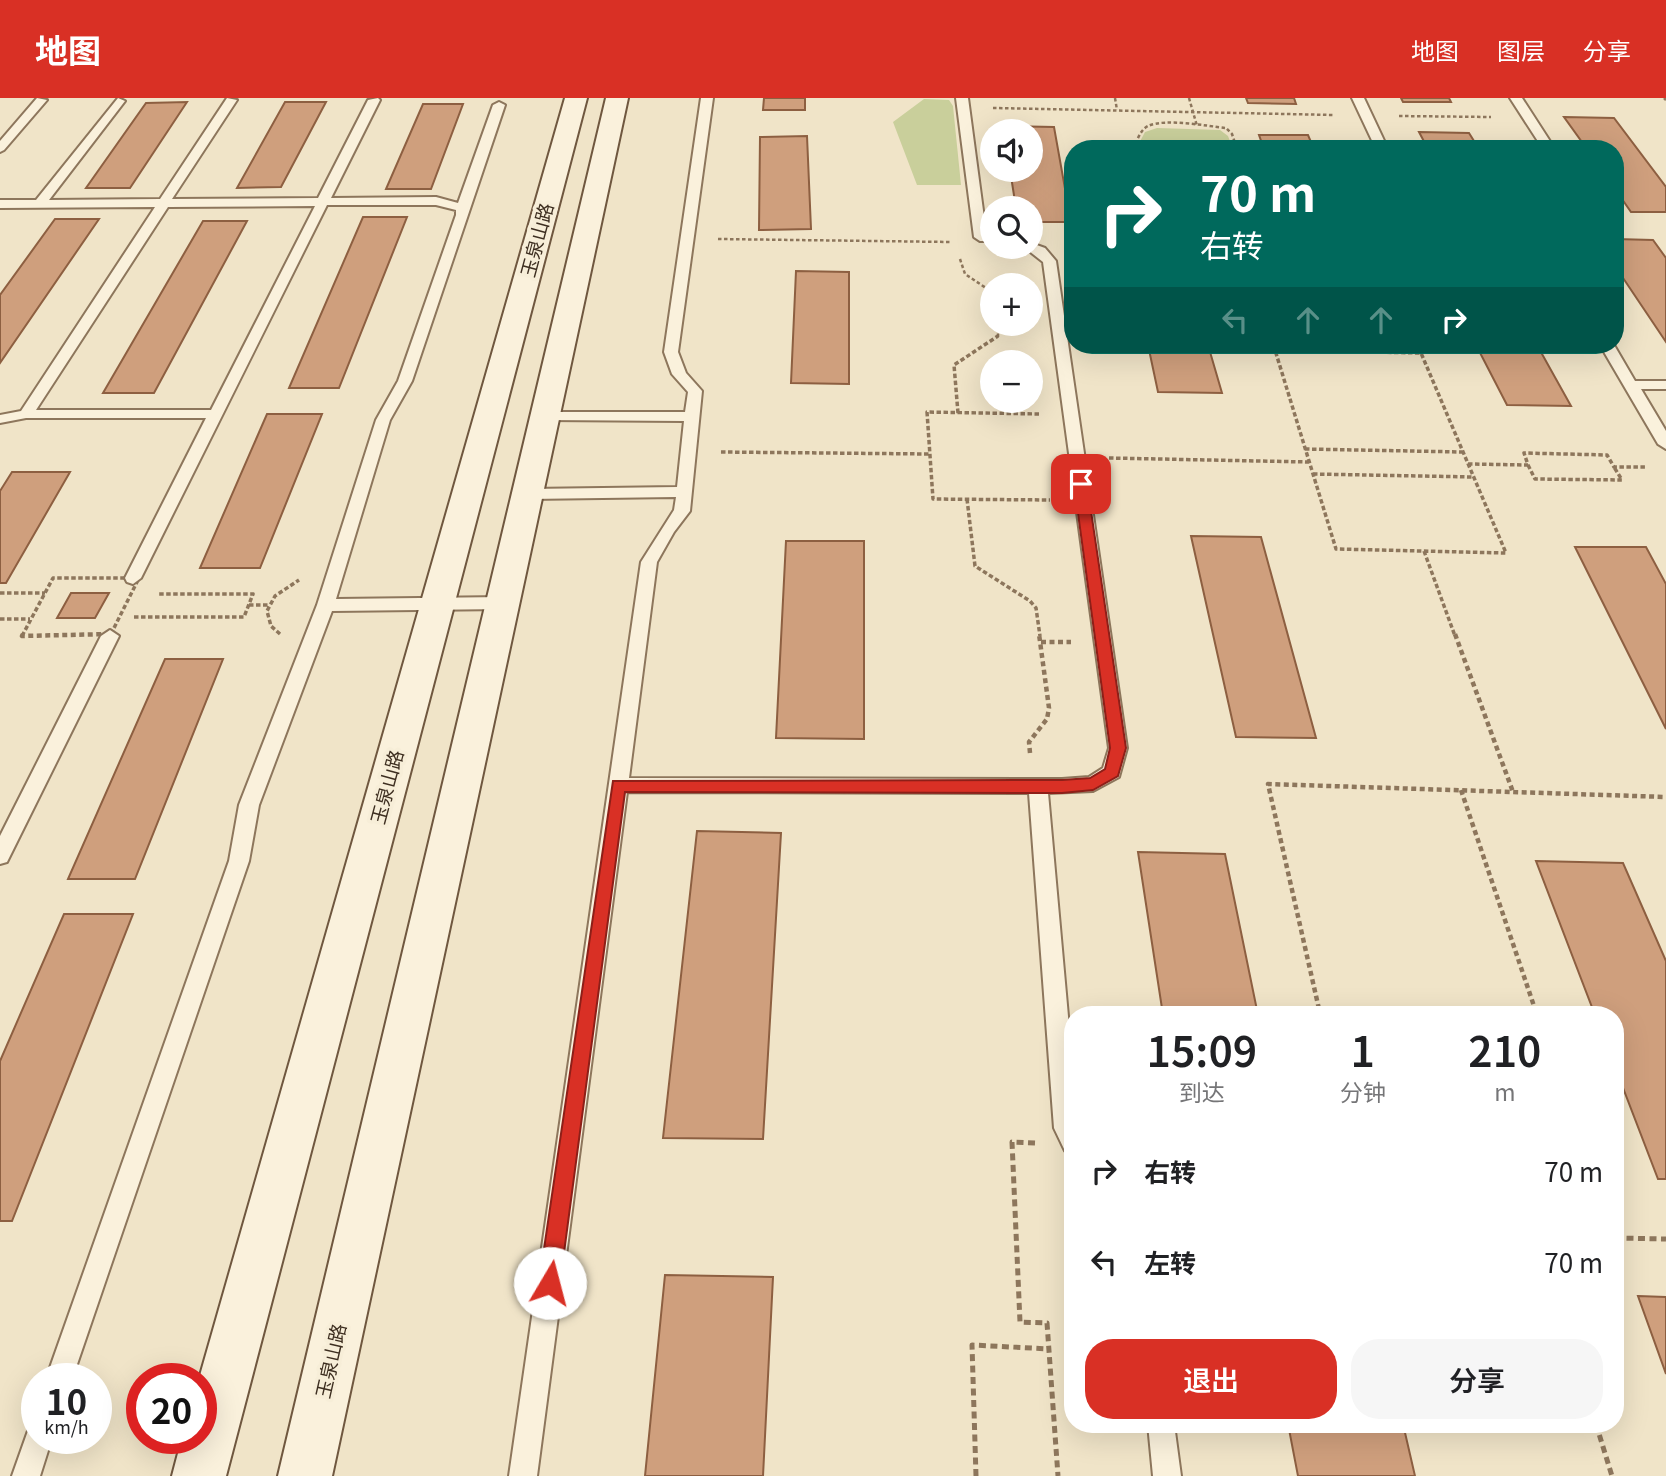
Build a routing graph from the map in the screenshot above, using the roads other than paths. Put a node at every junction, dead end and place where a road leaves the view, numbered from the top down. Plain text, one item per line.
1 (576, 98) edge
2 (617, 98) edge
3 (707, 98) edge
4 (1358, 98) edge
5 (1516, 98) edge
6 (41, 100) dead end
7 (231, 100) dead end
8 (374, 100) dead end
9 (119, 101) dead end
10 (963, 101) edge
11 (499, 105) dead end
12 (1376, 140) edge
13 (1543, 140) edge
14 (0, 148) edge
15 (322, 202) junction
16 (164, 203) junction
17 (0, 204) edge
18 (40, 204) junction
19 (462, 208) junction
20 (980, 237) edge
21 (1043, 254) edge
22 (1612, 354) edge
23 (1631, 385) junction
24 (1666, 385) edge
25 (26, 414) junction
26 (215, 414) junction
27 (546, 416) junction
28 (692, 417) junction
29 (0, 419) edge
30 (1666, 444) edge
31 (684, 492) junction
32 (529, 494) junction
33 (132, 578) road end
34 (438, 603) junction
35 (504, 603) junction
36 (326, 605) junction
37 (110, 636) road end
38 (618, 785) junction
39 (1038, 786) junction
40 (0, 856) edge
41 (1064, 1104) edge
42 (65, 1363) edge
43 (1162, 1433) edge
44 (33, 1454) edge
45 (26, 1476) edge
46 (199, 1476) edge
47 (305, 1476) edge
48 (523, 1476) edge
49 (1167, 1476) edge

1 - 34 street, 玉泉山路
2 - 27 street, 玉泉山路
3 - 28 lane
4 - 12 lane
5 - 13 lane
6 - 14 lane
7 - 16 lane
8 - 15 lane
9 - 18 lane
10 - 20 lane
11 - 19 lane
15 - 16 lane
15 - 19 lane
15 - 26 lane
16 - 18 lane
16 - 25 lane
17 - 18 lane
19 - 36 lane
21 - 39 lane
22 - 23 lane
23 - 24 lane
23 - 30 lane
25 - 26 lane
25 - 29 lane
26 - 33 lane
27 - 28 lane
27 - 32 street, 玉泉山路
28 - 31 lane
31 - 32 lane
31 - 38 lane
32 - 35 street, 玉泉山路
34 - 35 lane
34 - 36 lane
34 - 46 street, 玉泉山路
35 - 47 street, 玉泉山路
36 - 42 lane
37 - 40 lane
38 - 39 lane
38 - 48 lane
39 - 41 lane
43 - 49 lane
44 - 45 lane

